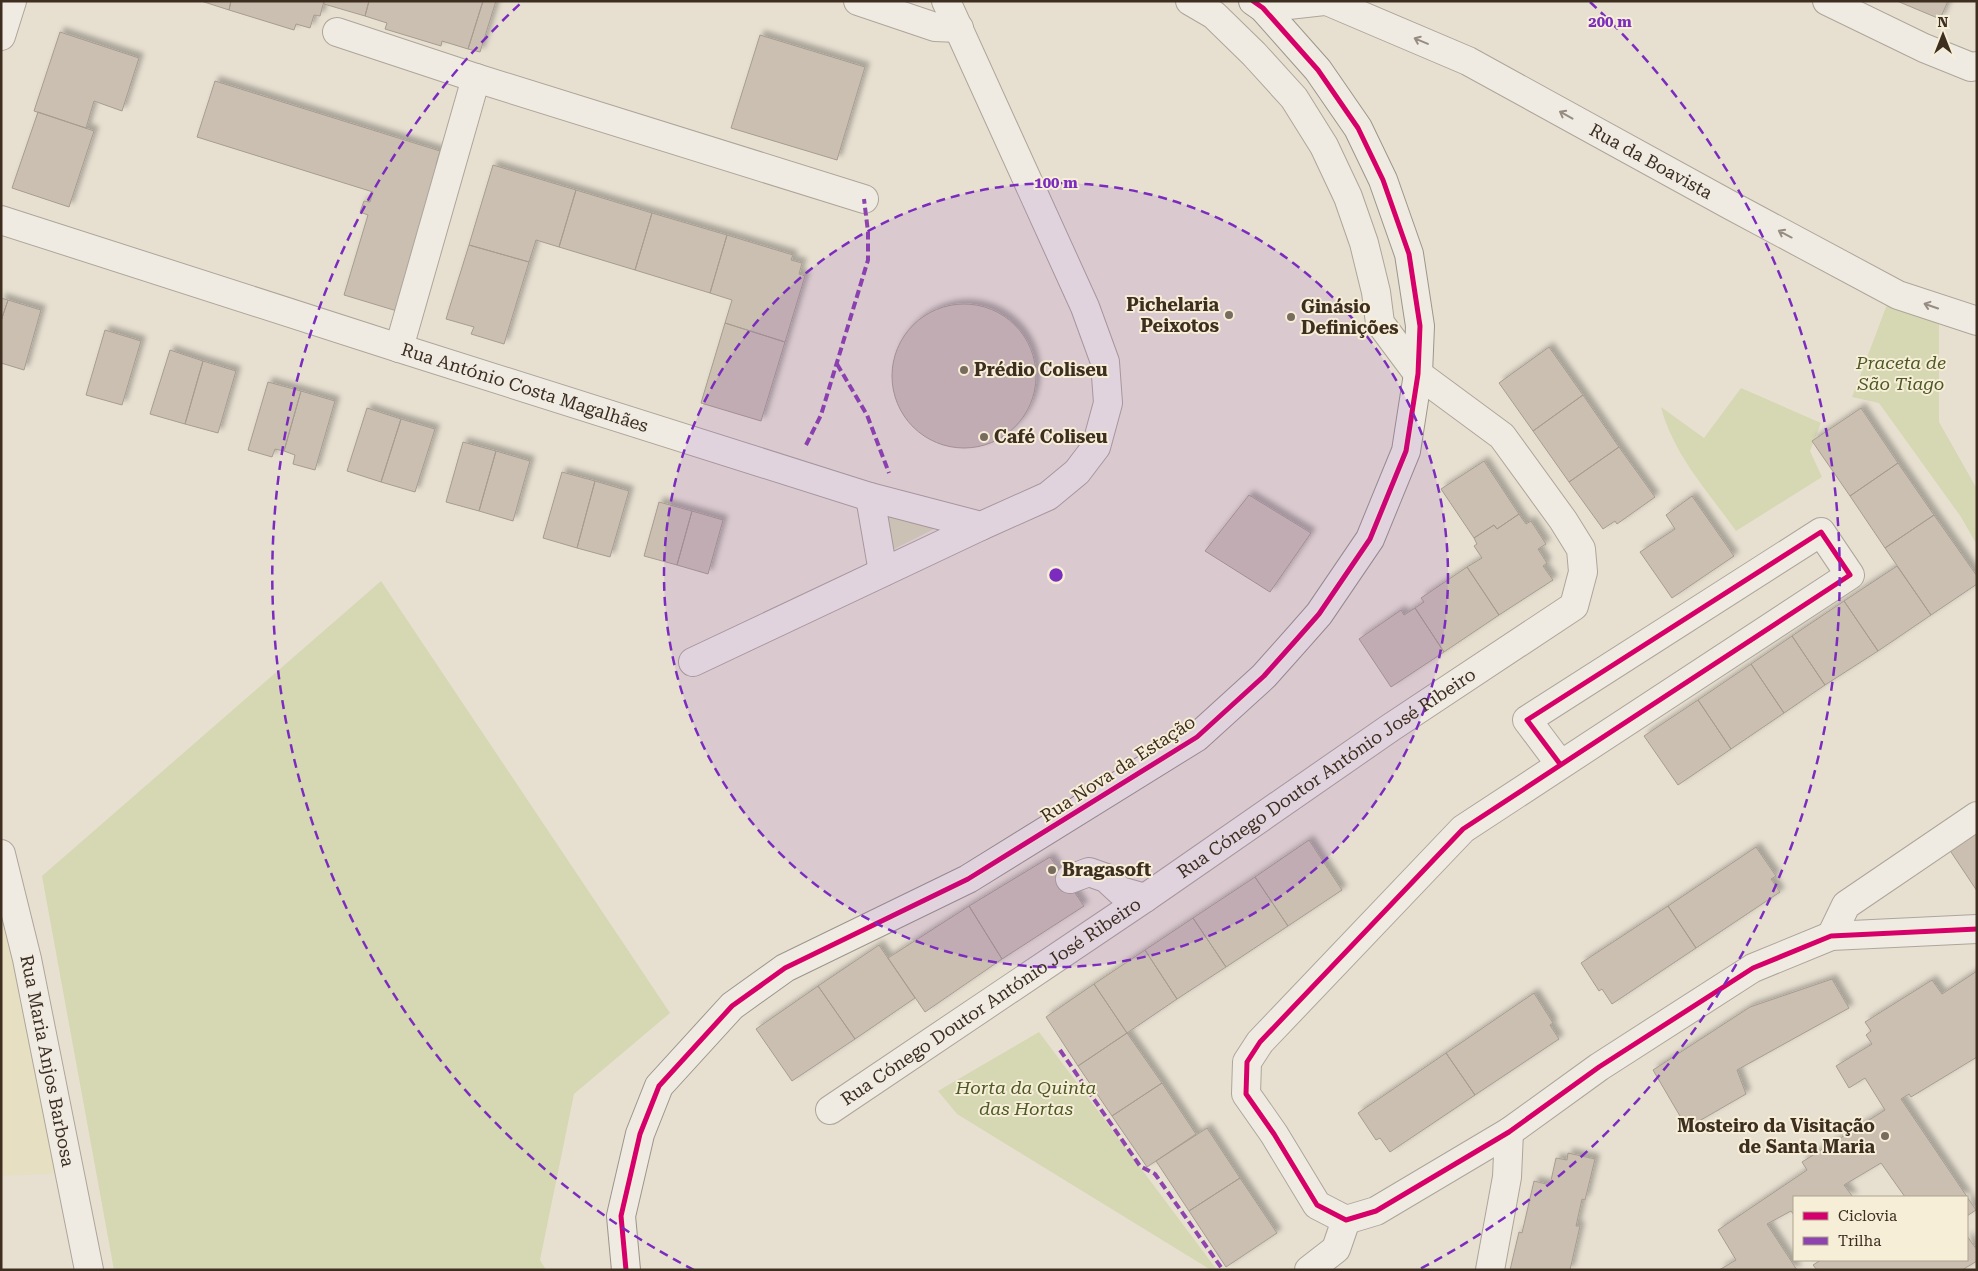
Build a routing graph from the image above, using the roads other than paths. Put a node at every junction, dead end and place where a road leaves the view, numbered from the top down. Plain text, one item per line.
1 (12, 1) edge
2 (858, 1) edge
3 (1190, 1) edge
4 (1326, 1) edge
5 (1827, 1) edge
6 (1258, 4) edge
7 (952, 10) edge
8 (337, 32) dead end
9 (1, 36) edge
10 (1977, 66) edge
11 (476, 78) junction
12 (864, 199) dead end
13 (1, 220) edge
14 (1977, 322) edge
15 (398, 348) junction
16 (1418, 374) junction
17 (870, 497) junction
18 (981, 526) junction
19 (883, 572) junction
20 (694, 662) dead end
21 (1560, 764) junction
22 (1977, 816) edge
23 (1, 854) edge
24 (1070, 879) dead end
25 (1145, 898) junction
26 (1975, 930) edge
27 (1831, 936) junction
28 (830, 1110) dead end
29 (1509, 1132) junction
30 (1346, 1220) junction
31 (89, 1270) edge
32 (626, 1270) edge
33 (1309, 1270) edge
34 (1490, 1270) edge

1 - 9 street
2 - 7 street
3 - 16 street, Rua Cónego Doutor António José Ribeiro
4 - 6 street, Rua da Boavista
14 -> 4 street, Rua da Boavista
5 - 10 street
6 - 16 street, Rua Nova da Estação
7 - 18 street
8 - 11 street
11 - 12 street
11 - 15 street
13 - 15 street, Rua António Costa Magalhães
15 - 17 street, Rua António Costa Magalhães
16 - 25 street, Rua Cónego Doutor António José Ribeiro
16 - 32 street, Rua Nova da Estação
17 - 18 street, Rua António Costa Magalhães
17 - 19 street
18 - 19 street
19 - 20 street
21 - 21 street
21 - 30 street
22 - 27 street
23 - 31 street, Rua Maria Anjos Barbosa
24 - 25 street
25 - 28 street, Rua Cónego Doutor António José Ribeiro
26 - 27 street
27 - 29 street
29 - 30 street
29 - 34 street
30 - 33 street

